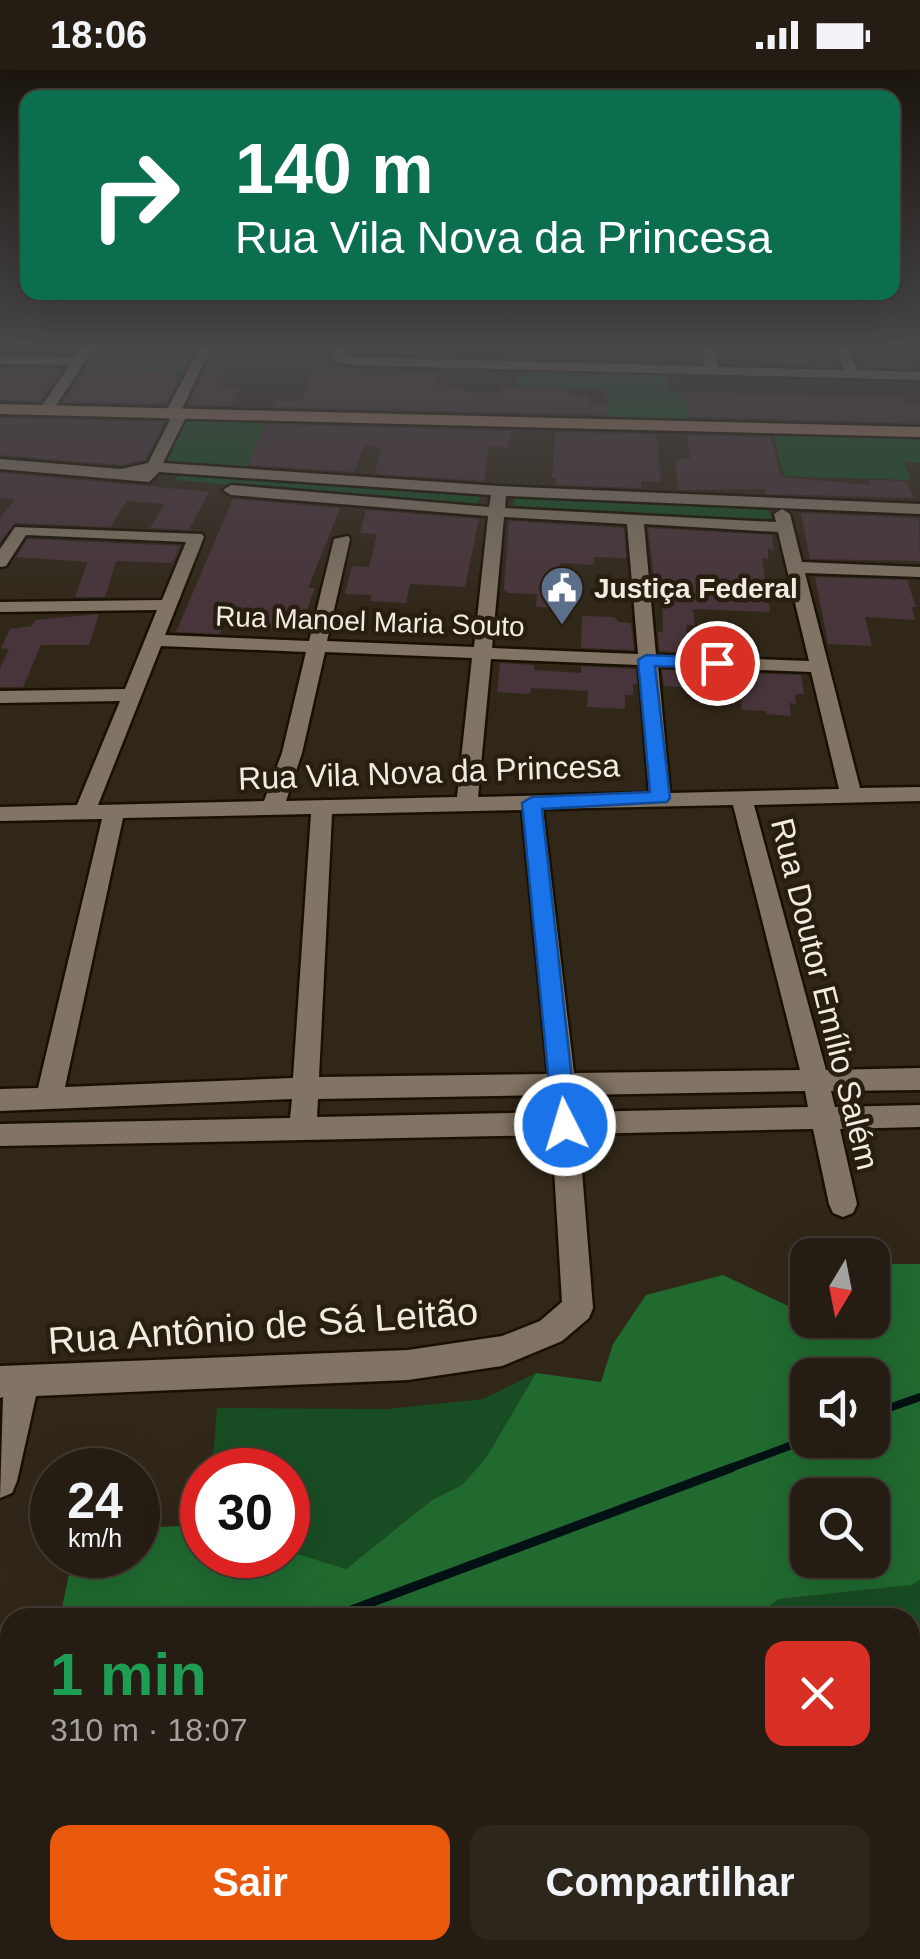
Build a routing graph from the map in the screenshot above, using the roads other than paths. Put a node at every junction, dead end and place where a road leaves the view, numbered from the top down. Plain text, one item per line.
1 (170, 434) edge
2 (0, 464) edge
3 (151, 472) junction
4 (499, 491) junction
5 (779, 505) junction
6 (920, 509) edge
7 (496, 512) junction
8 (635, 519) junction
9 (784, 527) junction
10 (342, 539) dead end
11 (0, 562) edge
12 (793, 567) junction
13 (920, 572) edge
14 (170, 605) junction
15 (0, 606) edge
16 (156, 640) junction
17 (317, 647) junction
18 (481, 653) junction
19 (646, 660) junction
20 (822, 667) junction
21 (134, 694) junction
22 (0, 697) edge
23 (920, 794) edge
24 (851, 796) junction
25 (660, 798) junction
26 (742, 799) junction
27 (532, 803) junction
28 (467, 804) junction
29 (322, 808) junction
30 (272, 809) junction
31 (84, 813) junction
32 (114, 813) junction
33 (0, 814) edge
34 (920, 1078) edge
35 (816, 1081) junction
36 (562, 1083) junction
37 (306, 1088) junction
38 (49, 1098) junction
39 (0, 1100) edge
40 (920, 1116) edge
41 (824, 1118) junction
42 (565, 1125) junction
43 (303, 1130) junction
44 (0, 1135) edge
45 (844, 1204) dead end
46 (12, 1382) edge
47 (0, 1481) edge

1 - 3 street
2 - 3 street
3 - 4 street
3 - 7 street
4 - 5 street
4 - 7 street
5 - 6 street
5 - 9 street
7 - 8 street
7 - 18 street
8 - 9 street
8 - 19 street
9 - 12 street
10 - 17 street
11 - 14 street
12 - 13 street
12 - 20 street
14 - 15 street
14 - 16 street
16 - 17 street, Rua Manoel Maria Souto
16 - 21 street
17 - 18 street, Rua Manoel Maria Souto
17 - 30 street
18 - 19 street, Rua Manoel Maria Souto
18 - 28 street
19 - 20 street, Rua Manoel Maria Souto
19 - 25 street
20 - 24 street
21 - 22 street
21 - 31 street
23 - 24 street, Rua Vila Nova da Princesa
24 - 26 street, Rua Vila Nova da Princesa
25 - 26 street, Rua Vila Nova da Princesa
25 - 27 street, Rua Vila Nova da Princesa
26 - 35 street, Rua Doutor Emílio Salém
27 - 28 street, Rua Vila Nova da Princesa
27 - 36 street
28 - 29 street, Rua Vila Nova da Princesa
29 - 30 street, Rua Vila Nova da Princesa
29 - 37 street
30 - 32 street, Rua Vila Nova da Princesa
31 - 32 street, Rua Vila Nova da Princesa
31 - 33 street, Rua Vila Nova da Princesa
32 - 38 street
34 - 35 street
35 - 36 street
35 - 41 street, Rua Doutor Emílio Salém
36 - 37 street
36 - 42 street
37 - 38 street
37 - 43 street
38 - 39 street
40 - 41 street
41 - 42 street
41 - 45 street, Rua Doutor Emílio Salém
42 - 43 street
42 - 46 street, Rua Antônio de Sá Leitão
43 - 44 street
46 - 47 street

